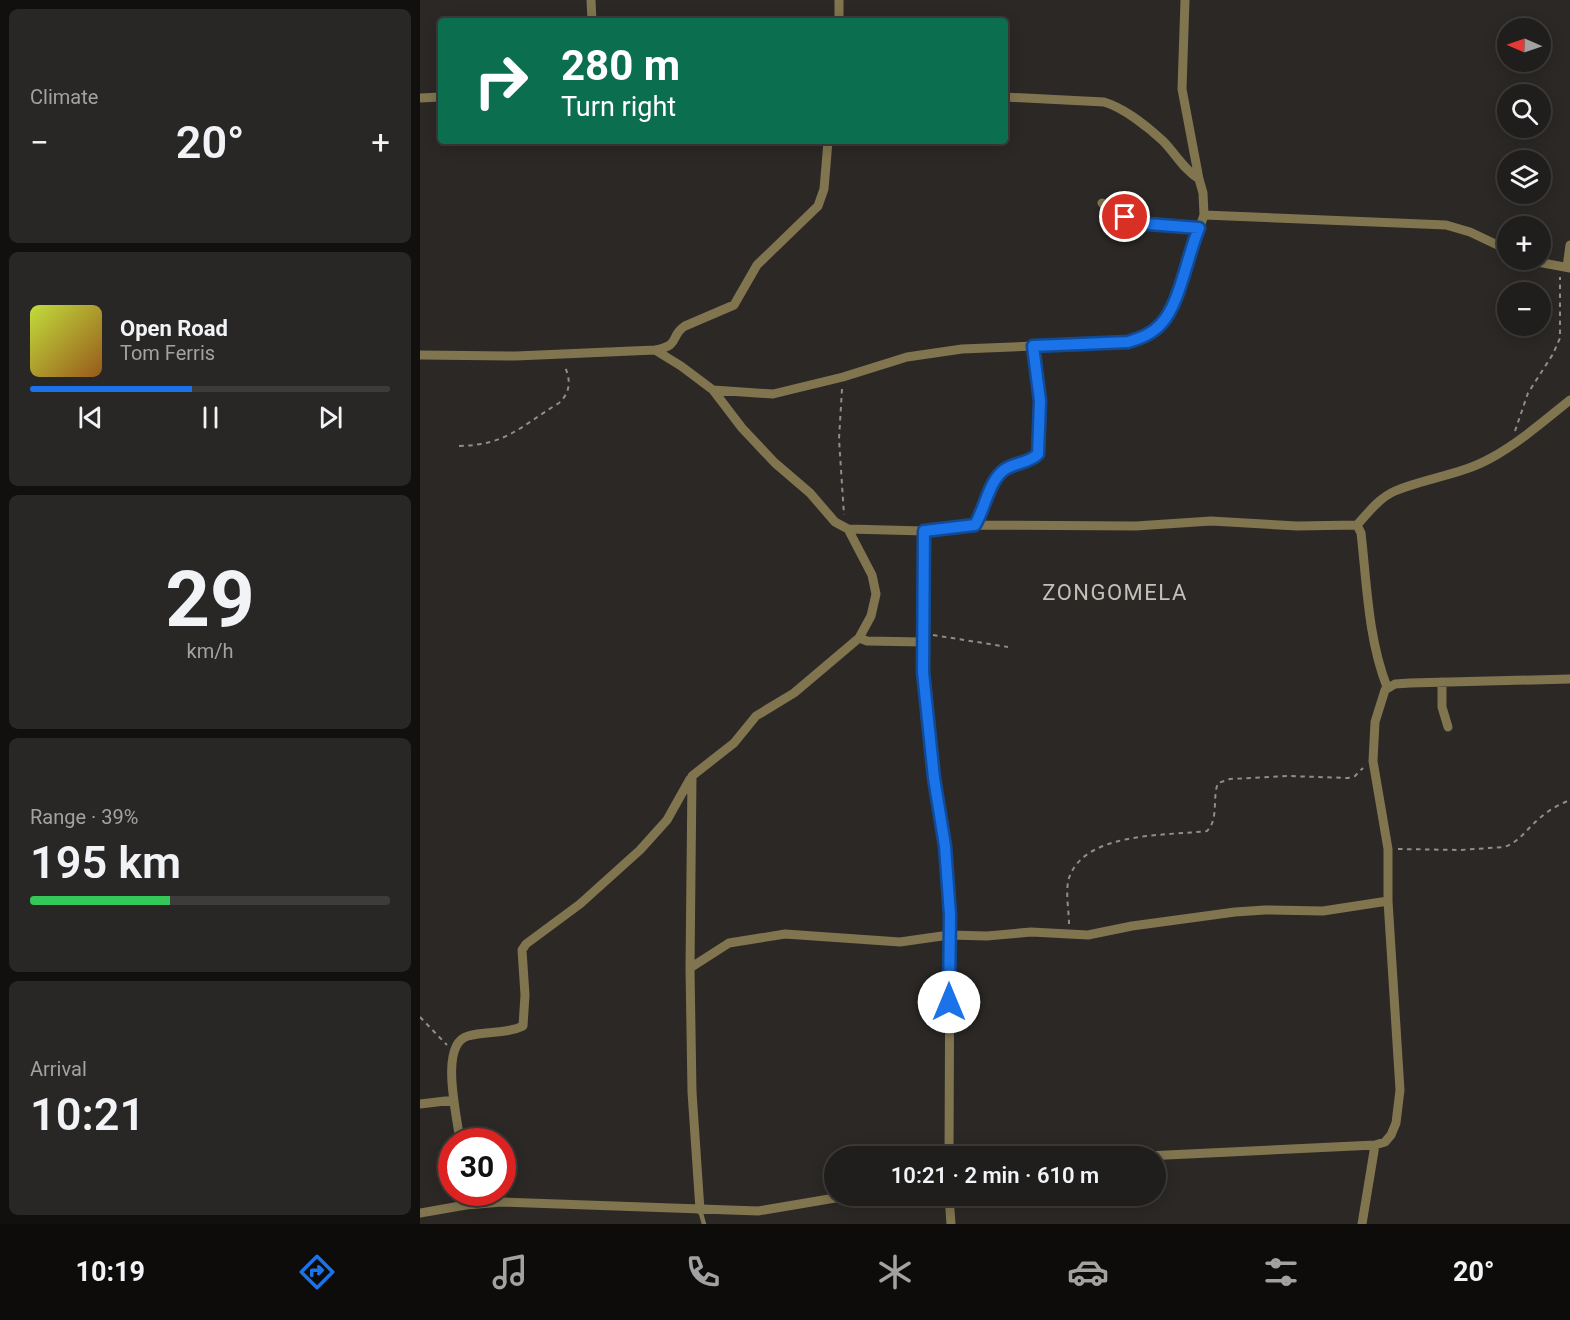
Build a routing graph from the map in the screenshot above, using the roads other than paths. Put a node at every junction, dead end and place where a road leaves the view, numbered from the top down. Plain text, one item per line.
1 (591, 0) edge
2 (839, 0) edge
3 (1185, 0) edge
4 (592, 18) edge
5 (838, 18) edge
6 (438, 97) edge
7 (1008, 97) edge
8 (420, 98) edge
9 (828, 144) edge
10 (1199, 179) junction
11 (1102, 203) dead end
12 (1203, 215) junction
13 (1199, 228) junction
14 (1497, 245) edge
15 (1570, 245) edge
16 (1551, 264) edge
17 (1566, 267) edge
18 (1033, 346) junction
19 (655, 350) junction
20 (420, 355) edge
21 (713, 390) junction
22 (1570, 400) edge
23 (975, 525) junction
24 (1357, 525) junction
25 (846, 528) junction
26 (924, 531) junction
27 (859, 638) junction
28 (923, 638) junction
29 (1570, 679) edge
30 (1442, 682) junction
31 (1387, 687) junction
32 (1448, 728) dead end
33 (692, 776) junction
34 (1388, 901) junction
35 (949, 935) junction
36 (690, 968) junction
37 (454, 1100) junction
38 (420, 1104) edge
39 (458, 1128) edge
40 (1375, 1145) junction
41 (949, 1146) edge
42 (1166, 1155) edge
43 (824, 1200) edge
44 (516, 1203) edge
45 (461, 1206) edge
46 (950, 1206) edge
47 (700, 1210) junction
48 (420, 1214) edge
49 (704, 1224) edge
50 (951, 1224) edge
51 (1362, 1224) edge

1 - 4 street
2 - 5 street
3 - 10 street
6 - 8 street
7 - 10 street
9 - 19 street
10 - 12 street
11 - 13 street
12 - 13 street
12 - 14 street
13 - 18 street
15 - 17 street
16 - 17 street
18 - 21 street
18 - 23 street
19 - 20 street
19 - 21 street
21 - 25 street
22 - 24 street
23 - 24 street
23 - 26 street
24 - 31 street
25 - 26 street
25 - 27 street
26 - 28 street
27 - 28 street
27 - 33 street
28 - 35 street
29 - 30 street
30 - 31 street
30 - 32 street
31 - 34 street
33 - 36 street
33 - 37 street
34 - 35 street
34 - 40 street
35 - 36 street
35 - 41 street
36 - 47 street
37 - 38 street
37 - 39 street
40 - 42 street
40 - 51 street
43 - 47 street
44 - 47 street
45 - 48 street
46 - 50 street
47 - 49 lane

